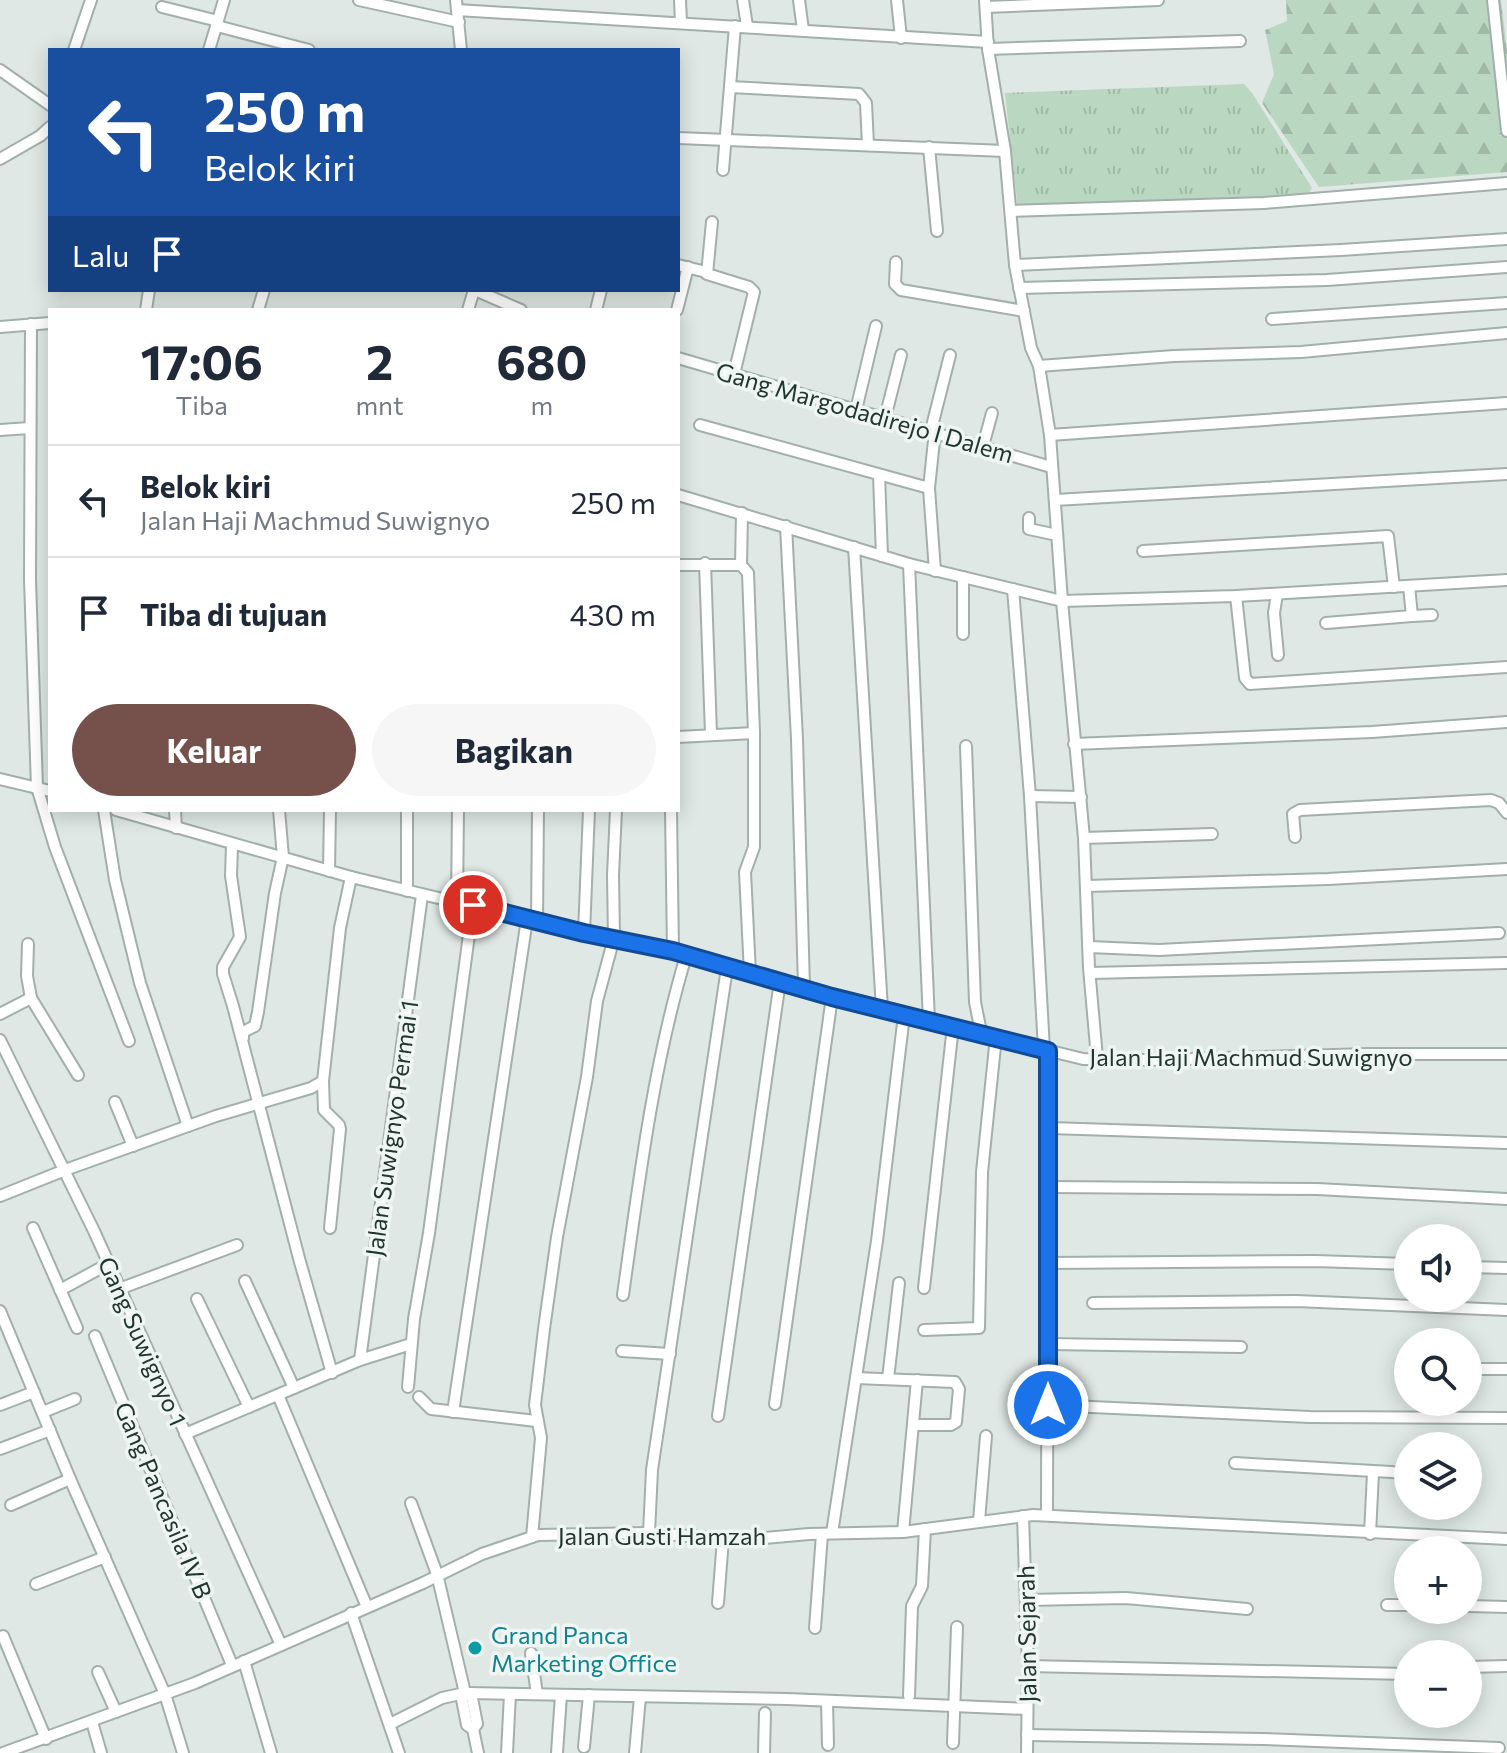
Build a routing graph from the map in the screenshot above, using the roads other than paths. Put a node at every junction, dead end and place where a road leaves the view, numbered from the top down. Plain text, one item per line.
1 (91, 0) edge
2 (224, 0) edge
3 (359, 0) edge
4 (680, 0) edge
5 (743, 0) edge
6 (799, 0) edge
7 (897, 0) edge
8 (1158, 0) edge
9 (1493, 0) edge
10 (985, 4) edge
11 (456, 5) edge
12 (162, 7) dead end
13 (459, 22) junction
14 (681, 22) junction
15 (217, 24) junction
16 (741, 26) junction
17 (803, 30) junction
18 (901, 38) junction
19 (1240, 41) dead end
20 (988, 46) junction
21 (75, 48) edge
22 (210, 48) edge
23 (302, 48) edge
24 (461, 48) edge
25 (0, 70) edge
26 (730, 87) junction
27 (48, 104) edge
28 (48, 129) edge
29 (1507, 131) edge
30 (680, 138) edge
31 (726, 139) junction
32 (868, 145) junction
33 (929, 147) junction
34 (1005, 151) junction
35 (0, 159) edge
36 (723, 170) dead end
37 (1507, 183) edge
38 (1011, 211) junction
39 (712, 222) dead end
40 (937, 231) dead end
41 (1507, 239) edge
42 (896, 262) dead end
43 (1015, 265) junction
44 (683, 266) edge
45 (1507, 267) edge
46 (706, 272) junction
47 (680, 288) edge
48 (1019, 288) junction
49 (479, 292) edge
50 (1507, 303) edge
51 (516, 308) edge
52 (1024, 311) junction
53 (1272, 319) dead end
54 (48, 323) edge
55 (31, 324) junction
56 (876, 326) dead end
57 (0, 327) edge
58 (1507, 333) edge
59 (901, 355) dead end
60 (950, 355) dead end
61 (680, 359) edge
62 (1039, 366) junction
63 (734, 374) junction
64 (1507, 403) edge
65 (856, 410) junction
66 (992, 413) dead end
67 (885, 418) junction
68 (700, 425) dead end
69 (30, 428) junction
70 (0, 430) edge
71 (933, 431) junction
72 (1050, 435) junction
73 (983, 446) junction
74 (1051, 467) junction
75 (1507, 474) edge
76 (879, 475) junction
77 (929, 488) junction
78 (680, 496) edge
79 (1055, 500) junction
80 (742, 513) junction
81 (1029, 518) dead end
82 (786, 526) junction
83 (1057, 535) junction
84 (854, 547) junction
85 (1143, 551) dead end
86 (882, 556) junction
87 (705, 563) junction
88 (909, 564) junction
89 (680, 565) edge
90 (741, 565) junction
91 (935, 571) junction
92 (963, 577) junction
93 (1507, 580) edge
94 (1409, 586) junction
95 (1394, 587) junction
96 (1013, 589) junction
97 (1277, 594) junction
98 (1236, 596) junction
99 (1062, 601) junction
100 (1432, 615) dead end
101 (1412, 616) junction
102 (1326, 623) dead end
103 (963, 634) dead end
104 (1278, 655) dead end
105 (1507, 667) edge
106 (1507, 722) edge
107 (754, 733) junction
108 (711, 734) junction
109 (680, 737) edge
110 (1074, 744) junction
111 (966, 746) dead end
112 (0, 779) edge
113 (37, 787) junction
114 (48, 790) edge
115 (1030, 796) junction
116 (1081, 797) junction
117 (104, 812) edge
118 (123, 812) edge
119 (175, 812) edge
120 (279, 812) edge
121 (330, 812) edge
122 (407, 812) edge
123 (458, 812) edge
124 (538, 812) edge
125 (589, 812) edge
126 (616, 812) edge
127 (671, 812) edge
128 (1507, 813) edge
129 (176, 828) junction
130 (1212, 834) dead end
131 (1295, 837) dead end
132 (1084, 838) junction
133 (232, 845) junction
134 (283, 857) junction
135 (1507, 869) edge
136 (329, 871) junction
137 (351, 877) junction
138 (1087, 886) junction
139 (407, 891) junction
140 (422, 895) junction
141 (457, 902) junction
142 (473, 905) junction
143 (532, 920) junction
144 (584, 933) junction
145 (1499, 933) dead end
146 (614, 938) junction
147 (28, 944) dead end
148 (1089, 947) junction
149 (673, 951) junction
150 (686, 956) junction
151 (1507, 963) edge
152 (727, 968) junction
153 (750, 973) junction
154 (1090, 973) junction
155 (780, 981) junction
156 (804, 987) junction
157 (832, 997) junction
158 (31, 998) junction
159 (882, 1009) junction
160 (0, 1014) edge
161 (904, 1015) junction
162 (929, 1021) junction
163 (953, 1026) junction
164 (981, 1032) junction
165 (996, 1037) junction
166 (0, 1040) edge
167 (242, 1040) junction
168 (129, 1041) dead end
169 (1046, 1051) junction
170 (1507, 1054) edge
171 (1097, 1058) junction
172 (5, 1062) edge
173 (78, 1075) dead end
174 (323, 1081) junction
175 (115, 1102) dead end
176 (259, 1103) junction
177 (188, 1126) junction
178 (1050, 1128) junction
179 (1507, 1143) edge
180 (133, 1146) junction
181 (65, 1170) junction
182 (1049, 1187) junction
183 (0, 1196) edge
184 (1507, 1199) edge
185 (33, 1228) dead end
186 (330, 1228) dead end
187 (237, 1245) dead end
188 (1049, 1263) junction
189 (108, 1264) junction
190 (1394, 1264) edge
191 (1482, 1267) edge
192 (1507, 1268) edge
193 (245, 1281) dead end
194 (899, 1283) dead end
195 (924, 1288) dead end
196 (119, 1289) junction
197 (60, 1290) junction
198 (623, 1295) dead end
199 (197, 1299) dead end
200 (1093, 1303) dead end
201 (1507, 1310) edge
202 (0, 1311) edge
203 (77, 1328) dead end
204 (924, 1330) dead end
205 (95, 1336) dead end
206 (411, 1344) junction
207 (1048, 1344) junction
208 (1241, 1347) dead end
209 (622, 1351) dead end
210 (670, 1354) junction
211 (360, 1360) junction
212 (1482, 1369) edge
213 (1507, 1369) edge
214 (332, 1373) junction
215 (856, 1378) junction
216 (888, 1379) junction
217 (917, 1380) junction
218 (408, 1387) dead end
219 (294, 1388) junction
220 (34, 1392) junction
221 (278, 1395) junction
222 (419, 1397) dead end
223 (75, 1399) dead end
224 (775, 1404) dead end
225 (0, 1405) edge
226 (1048, 1405) junction
227 (249, 1407) junction
228 (43, 1412) junction
229 (453, 1412) junction
230 (718, 1416) dead end
231 (1507, 1418) edge
232 (536, 1421) junction
233 (914, 1425) junction
234 (50, 1430) junction
235 (185, 1434) junction
236 (986, 1436) dead end
237 (0, 1449) edge
238 (1235, 1463) dead end
239 (1373, 1473) junction
240 (1394, 1473) edge
241 (70, 1479) junction
242 (411, 1503) dead end
243 (11, 1505) dead end
244 (1047, 1515) junction
245 (1023, 1516) junction
246 (979, 1521) junction
247 (925, 1529) junction
248 (903, 1532) junction
249 (649, 1533) junction
250 (827, 1534) junction
251 (1370, 1534) junction
252 (532, 1537) junction
253 (723, 1539) junction
254 (1507, 1539) edge
255 (105, 1557) junction
256 (437, 1574) junction
257 (36, 1584) dead end
258 (1027, 1600) junction
259 (718, 1603) dead end
260 (1387, 1605) dead end
261 (1394, 1605) edge
262 (1482, 1606) edge
263 (367, 1607) junction
264 (1507, 1607) edge
265 (1247, 1609) dead end
266 (351, 1613) junction
267 (957, 1627) dead end
268 (815, 1628) dead end
269 (3, 1636) dead end
270 (281, 1645) junction
271 (531, 1653) dead end
272 (244, 1661) junction
273 (232, 1665) junction
274 (1028, 1666) junction
275 (1507, 1666) edge
276 (1482, 1667) edge
277 (98, 1672) dead end
278 (1394, 1674) edge
279 (466, 1693) junction
280 (165, 1694) junction
281 (510, 1694) junction
282 (537, 1694) junction
283 (561, 1695) junction
284 (589, 1695) junction
285 (909, 1696) dead end
286 (640, 1697) junction
287 (827, 1701) junction
288 (954, 1707) junction
289 (1027, 1709) junction
290 (116, 1712) junction
291 (765, 1713) dead end
292 (92, 1722) junction
293 (390, 1724) junction
294 (1027, 1735) junction
295 (46, 1739) junction
296 (953, 1743) dead end
297 (828, 1745) dead end
298 (584, 1747) dead end
299 (1499, 1748) dead end
300 (1420, 1749) edge
301 (4, 1753) edge
302 (101, 1753) edge
303 (183, 1753) edge
304 (271, 1753) edge
305 (399, 1753) edge
306 (478, 1753) edge
307 (507, 1753) edge
308 (557, 1753) edge
309 (635, 1753) edge
310 (764, 1753) edge
311 (1027, 1753) edge

1 - 21 street
2 - 15 street
3 - 13 street
4 - 14 street
5 - 16 street
6 - 17 street
7 - 18 street
8 - 10 street
9 - 29 street
10 - 20 street
11 - 13 street
11 - 14 street
12 - 15 street
13 - 24 street
14 - 16 street
15 - 22 street
15 - 23 street
16 - 17 street
16 - 26 street
17 - 18 street
18 - 20 street
19 - 20 street
20 - 34 street
25 - 27 street
26 - 31 street
26 - 32 street
28 - 35 street
30 - 31 street
31 - 32 street
31 - 36 street
32 - 33 street
33 - 34 street
33 - 40 street
34 - 38 street
37 - 38 street
38 - 43 street
39 - 46 street
41 - 43 street
42 - 52 street
43 - 48 street
44 - 46 street
44 - 47 street
45 - 48 street
46 - 63 street
48 - 52 street
49 - 51 street
50 - 53 street
52 - 62 street
54 - 55 street
55 - 57 street
55 - 69 street
56 - 65 street
58 - 62 street
59 - 67 street
60 - 71 street
61 - 63 street, Gang Margodadirejo I Dalem
62 - 72 street
63 - 65 street, Gang Margodadirejo I Dalem
64 - 72 street
65 - 67 street, Gang Margodadirejo I Dalem
66 - 73 street
67 - 71 street, Gang Margodadirejo I Dalem
68 - 76 street
69 - 70 street
69 - 113 street
71 - 73 street, Gang Margodadirejo I Dalem
71 - 77 street
72 - 74 street
73 - 74 street, Gang Margodadirejo I Dalem
74 - 79 street
75 - 79 street
76 - 77 street
76 - 86 street
77 - 91 street
78 - 80 street
79 - 83 street
80 - 82 street
80 - 90 street
81 - 83 street
82 - 84 street
82 - 156 street
83 - 99 street
84 - 86 street
84 - 159 street
85 - 95 street
86 - 88 street
87 - 89 street
87 - 90 street
87 - 108 street
88 - 91 street
88 - 162 street
90 - 107 street
91 - 92 street
92 - 96 street
92 - 103 street
93 - 94 street
94 - 95 street
94 - 101 street
95 - 97 street
96 - 99 street
96 - 115 street
97 - 98 street
97 - 104 street
98 - 99 street
98 - 105 street
99 - 110 street
100 - 101 street
101 - 102 street
106 - 110 street
107 - 108 street
107 - 153 street
108 - 109 street
110 - 116 street
111 - 164 street
112 - 113 street
113 - 114 street
113 - 168 street
115 - 116 street
115 - 169 street
116 - 132 street
117 - 177 street
118 - 129 street, Jalan Haji Machmud Suwignyo
119 - 129 street
120 - 134 street
121 - 136 street
122 - 139 street
123 - 141 street
124 - 143 street
125 - 144 street
126 - 146 street
127 - 149 street
128 - 131 street
129 - 133 street, Jalan Haji Machmud Suwignyo
130 - 132 street
132 - 138 street
133 - 134 street, Jalan Haji Machmud Suwignyo
133 - 167 street
134 - 136 street, Jalan Haji Machmud Suwignyo
134 - 167 street
135 - 138 street
136 - 137 street, Jalan Haji Machmud Suwignyo
137 - 139 street, Jalan Haji Machmud Suwignyo
137 - 174 street
138 - 148 street
139 - 140 street, Jalan Haji Machmud Suwignyo
140 - 141 street, Jalan Haji Machmud Suwignyo
140 - 211 street, Jalan Suwignyo Permai 1
141 - 142 street, Jalan Haji Machmud Suwignyo
142 - 143 street, Jalan Haji Machmud Suwignyo
142 - 206 street
143 - 144 street, Jalan Haji Machmud Suwignyo
143 - 229 street
144 - 146 street, Jalan Haji Machmud Suwignyo
145 - 148 street
146 - 149 street, Jalan Haji Machmud Suwignyo
146 - 232 street
147 - 158 street
148 - 154 street
149 - 150 street, Jalan Haji Machmud Suwignyo
150 - 152 street, Jalan Haji Machmud Suwignyo
150 - 198 street
151 - 154 street
152 - 153 street, Jalan Haji Machmud Suwignyo
152 - 210 street
153 - 155 street, Jalan Haji Machmud Suwignyo
154 - 171 street
155 - 156 street, Jalan Haji Machmud Suwignyo
155 - 230 street
156 - 157 street, Jalan Haji Machmud Suwignyo
157 - 159 street, Jalan Haji Machmud Suwignyo
157 - 224 street
158 - 160 street
158 - 173 street
159 - 161 street, Jalan Haji Machmud Suwignyo
161 - 162 street, Jalan Haji Machmud Suwignyo
161 - 215 street
162 - 163 street, Jalan Haji Machmud Suwignyo
163 - 164 street, Jalan Haji Machmud Suwignyo
163 - 195 street
164 - 165 street, Jalan Haji Machmud Suwignyo
165 - 169 street, Jalan Haji Machmud Suwignyo
165 - 204 street
166 - 172 street, Gang Suwignyo 1
167 - 176 street
169 - 171 street, Jalan Haji Machmud Suwignyo
169 - 178 street
170 - 171 street, Jalan Haji Machmud Suwignyo
172 - 181 street, Gang Suwignyo 1
174 - 176 street
174 - 186 street
175 - 180 street
176 - 177 street
176 - 214 street
177 - 180 street
178 - 179 street
178 - 182 street
180 - 181 street
181 - 183 street
181 - 189 street, Gang Suwignyo 1
182 - 184 street
182 - 188 street
185 - 197 street
187 - 196 street
188 - 190 street
188 - 207 street
189 - 196 street, Gang Suwignyo 1
189 - 197 street
191 - 192 street
193 - 219 street
194 - 216 street
196 - 235 street, Gang Suwignyo 1
197 - 203 street
199 - 227 street
200 - 201 street
202 - 220 street
205 - 273 street, Gang Pancasila IV B
206 - 211 street
206 - 218 street
207 - 208 street
207 - 226 street
209 - 210 street
210 - 249 street
211 - 214 street
212 - 213 street
214 - 219 street
215 - 216 street
215 - 250 street
216 - 217 street
217 - 233 street
217 - 233 street
219 - 221 street
220 - 225 street
220 - 228 street
221 - 227 street
221 - 263 street
222 - 229 street
223 - 228 street
226 - 231 street
226 - 244 street
227 - 235 street
228 - 234 street
229 - 232 street
232 - 252 street
233 - 248 street
234 - 237 street
234 - 241 street
235 - 270 street, Gang Suwignyo 1
236 - 246 street
238 - 239 street
239 - 240 street
239 - 251 street
241 - 243 street
241 - 255 street
242 - 256 street
244 - 245 street, Jalan Gusti Hamzah
244 - 251 street, Jalan Gusti Hamzah
245 - 246 street, Jalan Gusti Hamzah
245 - 258 street, Jalan Sejarah
246 - 247 street, Jalan Gusti Hamzah
247 - 248 street, Jalan Gusti Hamzah
247 - 285 street
248 - 250 street, Jalan Gusti Hamzah
249 - 252 street, Jalan Gusti Hamzah
249 - 253 street, Jalan Gusti Hamzah
250 - 253 street, Jalan Gusti Hamzah
250 - 268 street
251 - 254 street, Jalan Gusti Hamzah
252 - 256 street, Jalan Gusti Hamzah
253 - 259 street
255 - 257 street
255 - 280 street
256 - 263 street, Jalan Gusti Hamzah
256 - 279 street
258 - 265 street
258 - 274 street, Jalan Sejarah
260 - 261 street
262 - 264 street
263 - 266 street, Jalan Gusti Hamzah
266 - 270 street, Jalan Gusti Hamzah
266 - 293 street
267 - 288 street
269 - 295 street
270 - 272 street, Jalan Gusti Hamzah
271 - 282 street
272 - 273 street, Jalan Gusti Hamzah
272 - 304 street
273 - 280 street, Jalan Gusti Hamzah
274 - 278 street
274 - 289 street, Jalan Sejarah
275 - 276 street
277 - 290 street
279 - 281 street
279 - 293 street
279 - 306 street
280 - 290 street, Jalan Gusti Hamzah
280 - 303 street
281 - 282 street
281 - 307 street
282 - 283 street
283 - 284 street
283 - 308 street
284 - 286 street
284 - 298 street
286 - 287 street
286 - 309 street
287 - 288 street
287 - 297 street
288 - 289 street
288 - 296 street
289 - 294 street, Jalan Sejarah
290 - 292 street, Jalan Gusti Hamzah
291 - 310 street
292 - 295 street, Jalan Gusti Hamzah
292 - 302 street
293 - 305 street
294 - 300 street
294 - 311 street, Jalan Sejarah
295 - 301 street, Jalan Gusti Hamzah
299 - 300 street

